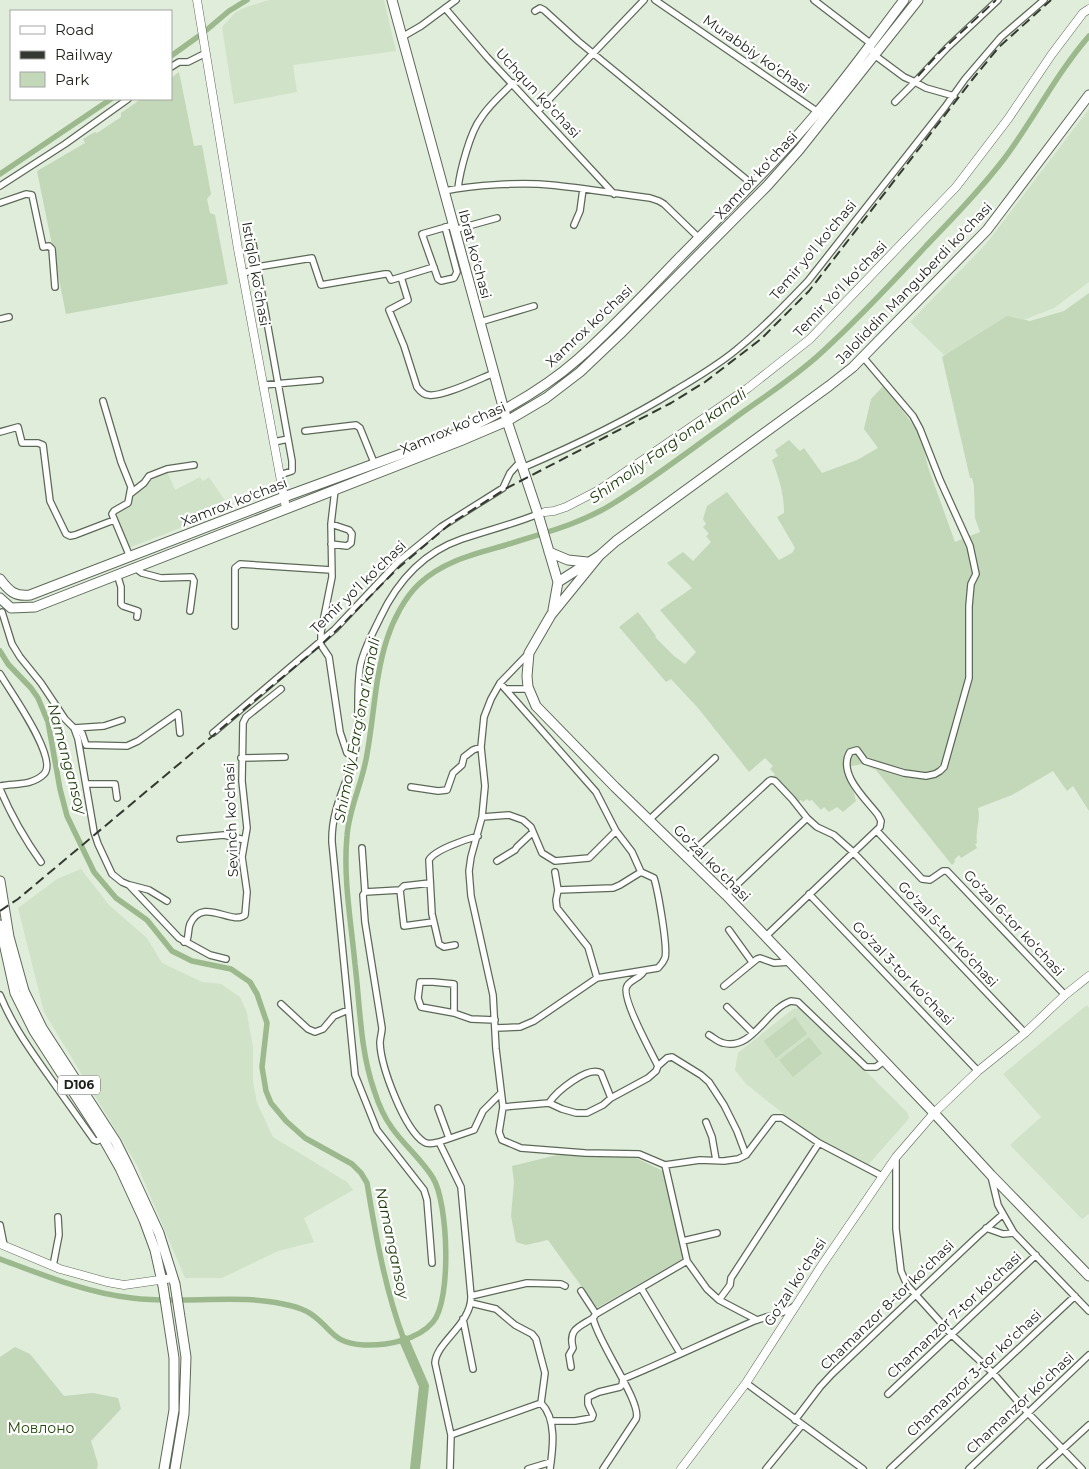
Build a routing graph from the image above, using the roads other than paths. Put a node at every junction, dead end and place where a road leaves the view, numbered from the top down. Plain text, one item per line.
1 (197, 0) edge
2 (392, 0) edge
3 (456, 0) edge
4 (644, 0) edge
5 (655, 0) edge
6 (814, 0) edge
7 (904, 0) edge
8 (918, 0) edge
9 (998, 0) edge
10 (1044, 0) edge
11 (445, 8) junction
12 (1089, 9) edge
13 (535, 11) dead end
14 (402, 37) junction
15 (870, 43) junction
16 (206, 53) junction
17 (594, 53) junction
18 (873, 54) junction
19 (172, 67) edge
20 (915, 82) junction
21 (513, 83) junction
22 (1089, 95) edge
23 (954, 96) junction
24 (127, 100) edge
25 (895, 102) dead end
26 (538, 111) junction
27 (818, 112) junction
28 (752, 184) junction
29 (0, 186) edge
30 (458, 188) junction
31 (583, 189) junction
32 (444, 191) junction
33 (614, 194) junction
34 (0, 203) edge
35 (497, 218) dead end
36 (715, 222) junction
37 (574, 225) dead end
38 (451, 227) junction
39 (723, 231) junction
40 (699, 238) junction
41 (254, 244) dead end
42 (434, 267) junction
43 (258, 268) junction
44 (242, 274) junction
45 (401, 277) junction
46 (55, 287) dead end
47 (534, 306) dead end
48 (9, 317) dead end
49 (0, 319) edge
50 (480, 322) junction
51 (863, 357) junction
52 (494, 373) junction
53 (320, 380) dead end
54 (263, 385) junction
55 (278, 385) junction
56 (103, 400) dead end
57 (504, 409) junction
58 (507, 422) junction
59 (0, 432) edge
60 (304, 432) dead end
61 (288, 439) junction
62 (274, 442) junction
63 (194, 464) dead end
64 (375, 465) junction
65 (521, 465) junction
66 (280, 475) junction
67 (335, 490) junction
68 (130, 494) junction
69 (284, 497) junction
70 (286, 508) junction
71 (542, 513) junction
72 (114, 520) junction
73 (331, 524) junction
74 (331, 544) junction
75 (549, 549) junction
76 (599, 556) junction
77 (130, 557) junction
78 (588, 562) junction
79 (134, 567) junction
80 (331, 570) junction
81 (117, 574) junction
82 (0, 579) edge
83 (558, 582) junction
84 (0, 598) edge
85 (11, 608) junction
86 (190, 611) dead end
87 (1, 612) edge
88 (551, 615) junction
89 (137, 617) dead end
90 (235, 626) dead end
91 (321, 643) junction
92 (529, 653) junction
93 (0, 674) edge
94 (500, 683) junction
95 (281, 689) dead end
96 (506, 689) junction
97 (528, 689) junction
98 (122, 720) dead end
99 (74, 728) junction
100 (180, 733) dead end
101 (213, 733) dead end
102 (481, 747) junction
103 (285, 757) dead end
104 (241, 758) junction
105 (353, 758) junction
106 (715, 758) dead end
107 (86, 784) junction
108 (0, 787) edge
109 (411, 788) dead end
110 (117, 798) dead end
111 (482, 817) junction
112 (808, 818) junction
113 (649, 820) junction
114 (877, 830) junction
115 (616, 831) junction
116 (533, 832) junction
117 (478, 836) junction
118 (180, 839) dead end
119 (245, 840) junction
120 (362, 848) dead end
121 (853, 852) junction
122 (688, 857) junction
123 (497, 861) dead end
124 (40, 862) dead end
125 (555, 872) dead end
126 (641, 872) junction
127 (0, 882) edge
128 (430, 883) junction
129 (129, 885) junction
130 (400, 890) junction
131 (558, 890) junction
132 (366, 892) junction
133 (809, 894) junction
134 (726, 895) junction
135 (167, 901) dead end
136 (433, 922) junction
137 (0, 925) edge
138 (729, 930) dead end
139 (766, 936) junction
140 (184, 942) junction
141 (455, 945) dead end
142 (226, 958) dead end
143 (752, 962) junction
144 (790, 962) junction
145 (644, 971) junction
146 (1089, 976) edge
147 (597, 978) junction
148 (724, 986) dead end
149 (0, 995) edge
150 (1065, 996) junction
151 (281, 1004) dead end
152 (727, 1007) dead end
153 (348, 1010) junction
154 (454, 1013) junction
155 (495, 1020) junction
156 (495, 1028) junction
157 (753, 1033) junction
158 (1025, 1033) junction
159 (709, 1035) dead end
160 (884, 1061) junction
161 (658, 1066) junction
162 (978, 1071) junction
163 (501, 1093) junction
164 (611, 1098) junction
165 (549, 1103) junction
166 (503, 1107) junction
167 (438, 1108) dead end
168 (934, 1113) junction
169 (706, 1122) dead end
170 (103, 1138) junction
171 (449, 1138) junction
172 (439, 1142) junction
173 (819, 1143) junction
174 (746, 1156) junction
175 (896, 1157) junction
176 (716, 1160) junction
177 (664, 1165) junction
178 (991, 1175) junction
179 (882, 1176) junction
180 (1002, 1215) junction
181 (58, 1217) dead end
182 (0, 1225) edge
183 (986, 1228) junction
184 (717, 1233) dead end
185 (1014, 1233) junction
186 (683, 1242) junction
187 (2, 1245) edge
188 (1036, 1255) junction
189 (687, 1262) junction
190 (432, 1263) dead end
191 (53, 1266) junction
192 (1089, 1276) edge
193 (174, 1281) junction
194 (163, 1284) junction
195 (565, 1286) dead end
196 (641, 1288) junction
197 (581, 1291) dead end
198 (916, 1295) junction
199 (1075, 1296) junction
200 (471, 1299) junction
201 (719, 1300) junction
202 (799, 1302) junction
203 (1089, 1312) edge
204 (594, 1316) junction
205 (463, 1319) junction
206 (757, 1320) junction
207 (952, 1335) junction
208 (680, 1353) junction
209 (1089, 1355) edge
210 (571, 1367) dead end
211 (473, 1369) dead end
212 (993, 1373) junction
213 (623, 1379) junction
214 (746, 1383) junction
215 (888, 1394) dead end
216 (541, 1403) junction
217 (1028, 1413) junction
218 (795, 1420) junction
219 (551, 1421) junction
220 (802, 1425) junction
221 (1089, 1425) edge
222 (451, 1435) junction
223 (1063, 1448) junction
224 (551, 1462) junction
225 (164, 1469) edge
226 (175, 1469) edge
227 (450, 1469) edge
228 (528, 1469) edge
229 (550, 1469) edge
230 (603, 1469) edge
231 (681, 1469) edge
232 (766, 1469) edge
233 (863, 1469) edge
234 (890, 1469) edge
235 (969, 1469) edge
236 (1041, 1469) edge
237 (1082, 1469) edge

1 - 16 street, Istiqlol koʻchasi
2 - 14 main road, Ibrat ko'chasi
3 - 11 street
4 - 17 street
5 - 27 street, Murabbiy ko‘chasi
6 - 15 street
7 - 15 main road, Xamrox ko'chasi
8 - 18 main road, Xamrox koʻchasi
9 - 20 street
10 - 23 street, Temir yo'l ko'chasi
11 - 14 street
11 - 21 street, Uchqun koʻchasi
12 - 71 street, Temir Yoʻl koʻchasi
13 - 17 street
14 - 32 main road, Ibrat ko'chasi
15 - 18 street
15 - 27 main road, Xamrox ko'chasi
16 - 19 street
16 - 44 street, Istiqlol koʻchasi
17 - 26 street
17 - 28 street
18 - 20 street
18 - 39 main road, Xamrox koʻchasi
20 - 23 street
20 - 25 street
21 - 26 street, Uchqun koʻchasi
21 - 30 street
22 - 51 main road, Jaloliddin Manguberdi koʻchasi
23 - 65 street, Temir yo'l ko'chasi
24 - 29 street
26 - 33 street, Uchqun koʻchasi
27 - 28 main road, Xamrox ko'chasi
28 - 36 main road, Xamrox ko'chasi
30 - 31 street
30 - 32 street
31 - 33 street
31 - 37 street
32 - 38 main road, Ibrat ko'chasi
33 - 40 street
34 - 46 street
35 - 38 street
36 - 39 street
36 - 40 main road, Xamrox ko'chasi
38 - 42 street
38 - 42 street
38 - 50 main road, Ibrat ko'chasi
39 - 58 main road, Xamrox koʻchasi
40 - 57 main road, Xamrox ko'chasi
41 - 43 street
42 - 45 street
43 - 44 street
43 - 45 street
43 - 55 street
44 - 54 street, Istiqlol koʻchasi
45 - 52 street
47 - 50 street
48 - 49 street
50 - 52 main road, Ibrat ko'chasi
51 - 76 main road, Jaloliddin Manguberdi koʻchasi
51 - 114 street
52 - 57 main road, Ibrat ko'chasi
53 - 55 street
54 - 55 street
54 - 62 street, Istiqlol koʻchasi
55 - 61 street
56 - 68 street
57 - 58 main road, Ibrat ko'chasi
57 - 64 main road, Xamrox ko'chasi
58 - 65 main road, Ibrat ko'chasi
58 - 67 main road, Xamrox koʻchasi
59 - 72 street
60 - 64 street
61 - 62 street
61 - 66 street
62 - 66 street, Istiqlol koʻchasi
63 - 68 street
64 - 69 main road, Xamrox ko'chasi
65 - 71 main road, Ibrat ko'chasi
65 - 91 street, Temir yoʻl koʻchasi
66 - 69 street, Istiqlol koʻchasi
67 - 70 main road, Xamrox koʻchasi
67 - 73 street
68 - 72 street
69 - 70 street, Istiqlol koʻchasi
69 - 77 main road, Xamrox ko'chasi
70 - 79 main road, Xamrox koʻchasi
71 - 75 main road, Ibrat ko'chasi
71 - 105 street
72 - 77 street
73 - 74 street
73 - 74 street
74 - 80 street
75 - 78 main road
75 - 83 main road, Ibrat ko'chasi
76 - 78 main road, Jaloliddin Manguberdi koʻchasi
76 - 88 main road
77 - 82 main road, Xamrox ko'chasi
78 - 83 main road, Jaloliddin Manguberdi koʻchasi
79 - 81 main road, Xamrox koʻchasi
79 - 86 street
80 - 90 street
80 - 91 street
81 - 85 main road, Xamrox koʻchasi
81 - 89 street
83 - 88 main road
84 - 85 main road
85 - 87 main road
87 - 99 street
88 - 92 main road
91 - 101 street, Temir yoʻl koʻchasi
91 - 105 street
92 - 94 street
92 - 97 main road
93 - 108 street
94 - 96 street
94 - 102 street
95 - 104 street, Sevinch koʻchasi
96 - 97 street
96 - 115 street
97 - 113 main road, Goʻzal koʻchasi
98 - 99 street
99 - 100 street
99 - 107 street
102 - 109 street
102 - 111 street
103 - 104 street
104 - 119 street, Sevinch koʻchasi
105 - 153 street
106 - 113 street
107 - 110 street
107 - 129 street
108 - 124 street
111 - 116 street
111 - 117 street
112 - 121 street, Goʻzal 5-tor koʻchasi
112 - 122 street, Goʻzal 5-tor koʻchasi
112 - 134 street
113 - 122 main road, Goʻzal koʻchasi
114 - 121 street
114 - 150 street, Goʻzal 6-tor koʻchasi
115 - 116 street
115 - 126 street
116 - 123 street
117 - 128 street
117 - 155 street
118 - 119 street
119 - 140 street, Sevinch koʻchasi
120 - 132 street
121 - 133 street
121 - 158 street, Goʻzal 5-tor koʻchasi
122 - 134 main road, Goʻzal koʻchasi
125 - 131 street
126 - 131 street
126 - 145 street
127 - 193 main road, D106
128 - 130 street
128 - 136 street
129 - 135 street
129 - 140 street
130 - 132 street
130 - 136 street
131 - 147 street
132 - 172 street
133 - 139 street
133 - 162 street, Goʻzal 3-tor koʻchasi
134 - 139 main road, Goʻzal koʻchasi
136 - 141 street
137 - 170 main road, D106
138 - 143 street
139 - 144 main road, Goʻzal koʻchasi
140 - 142 street
143 - 144 street
143 - 148 street
144 - 160 main road, Goʻzal koʻchasi
145 - 147 street
145 - 161 street
146 - 150 street, Goʻzal koʻchasi
147 - 156 street
149 - 170 street
150 - 158 street, Goʻzal koʻchasi
151 - 153 street
152 - 157 street
153 - 190 street
154 - 154 street
154 - 155 street
155 - 156 street
156 - 163 street
157 - 159 street
157 - 160 street
158 - 162 street, Goʻzal koʻchasi
160 - 168 main road, Goʻzal koʻchasi
161 - 164 street
161 - 174 street
162 - 168 street, Goʻzal koʻchasi
163 - 166 street
163 - 171 street
164 - 165 street
164 - 165 street
165 - 166 street
166 - 177 street
167 - 171 street
168 - 175 street, Goʻzal koʻchasi
168 - 178 main road, Goʻzal koʻchasi
169 - 176 street
170 - 194 main road, D106
171 - 172 street
172 - 200 street
173 - 174 street
173 - 179 street
173 - 201 street
174 - 176 street
175 - 179 street, Goʻzal koʻchasi
175 - 198 street
176 - 177 street
177 - 186 street
178 - 180 street
178 - 192 main road, Goʻzal koʻchasi
179 - 202 street, Goʻzal koʻchasi
180 - 183 street, Chamanzor 8-tor koʻchasi
180 - 185 street
181 - 191 street
182 - 187 street
183 - 185 street
183 - 198 street, Chamanzor 8-tor koʻchasi
184 - 186 street
185 - 188 street
186 - 189 street
187 - 191 street
188 - 199 street
188 - 207 street, Chamanzor 7-tor koʻchasi
189 - 196 street
189 - 201 street
191 - 194 street
193 - 194 street
193 - 226 main road, D106
194 - 225 main road, D106
195 - 200 street
196 - 204 street
196 - 208 street
197 - 204 street
198 - 207 street
198 - 218 street, Chamanzor 8-tor koʻchasi
199 - 203 street
199 - 212 street, Chamanzor 3-tor koʻchasi
200 - 205 street
200 - 216 street
201 - 206 street
202 - 206 street
202 - 214 street, Goʻzal koʻchasi
204 - 210 street
204 - 213 street
205 - 211 street
205 - 222 street
206 - 208 street
207 - 212 street
207 - 215 street, Chamanzor 7-tor koʻchasi
208 - 213 street
209 - 217 street, Chamanzor koʻchasi
212 - 217 street
212 - 234 street, Chamanzor 3-tor koʻchasi
213 - 219 street
213 - 230 street
214 - 218 street
214 - 231 street, Goʻzal koʻchasi
216 - 219 street
216 - 222 street
217 - 223 street
217 - 235 street, Chamanzor koʻchasi
218 - 220 street
219 - 224 street
220 - 232 street
220 - 233 street
221 - 223 street
222 - 227 street
223 - 236 street
223 - 237 street
224 - 228 street
224 - 229 street

